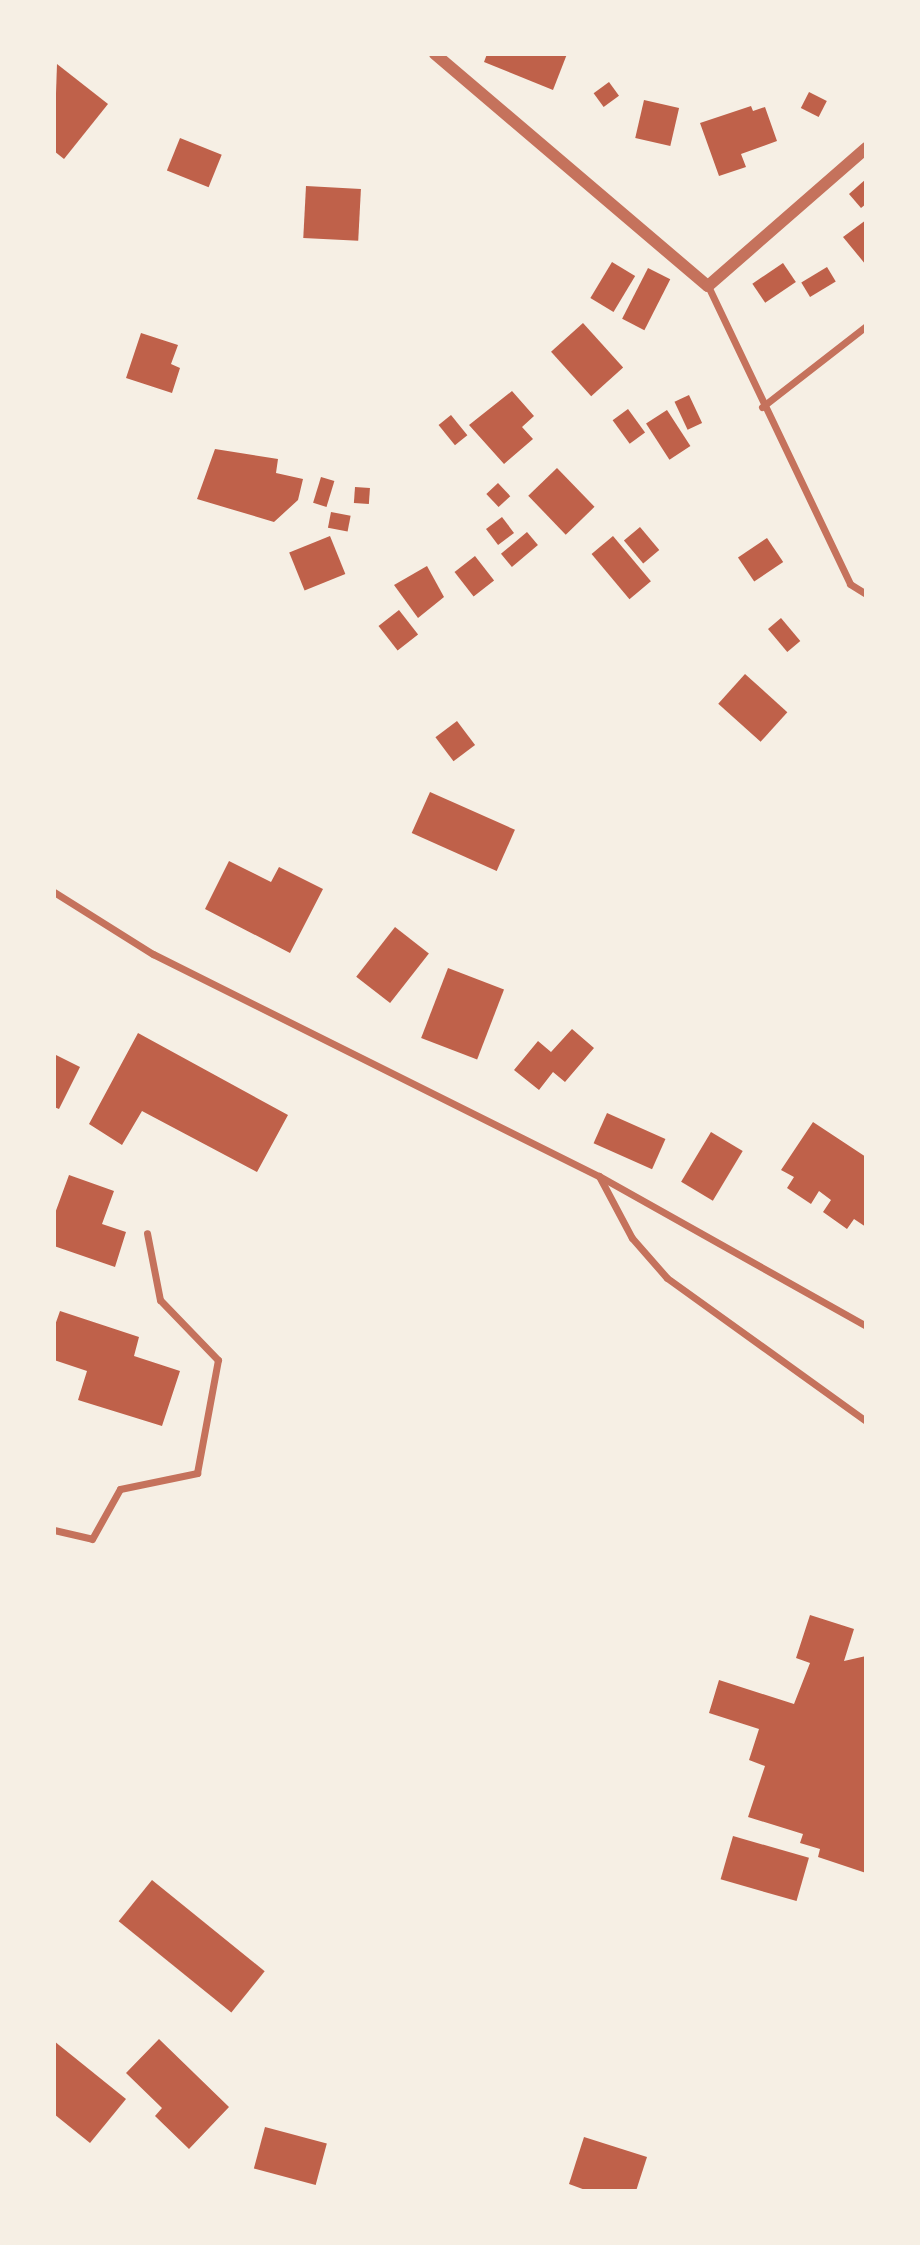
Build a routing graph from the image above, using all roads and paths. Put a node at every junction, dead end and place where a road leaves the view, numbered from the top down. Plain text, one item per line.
1 (435, 54) edge
2 (866, 148) edge
3 (708, 286) junction
4 (866, 326) edge
5 (762, 407) junction
6 (866, 594) edge
7 (54, 892) edge
8 (599, 1175) junction
9 (147, 1233) dead end
10 (866, 1326) edge
11 (866, 1422) edge
12 (54, 1530) edge

1 - 3 street
2 - 3 street
3 - 5 street
4 - 5 street
5 - 6 street
7 - 8 street
8 - 10 street
8 - 11 street
9 - 12 street

